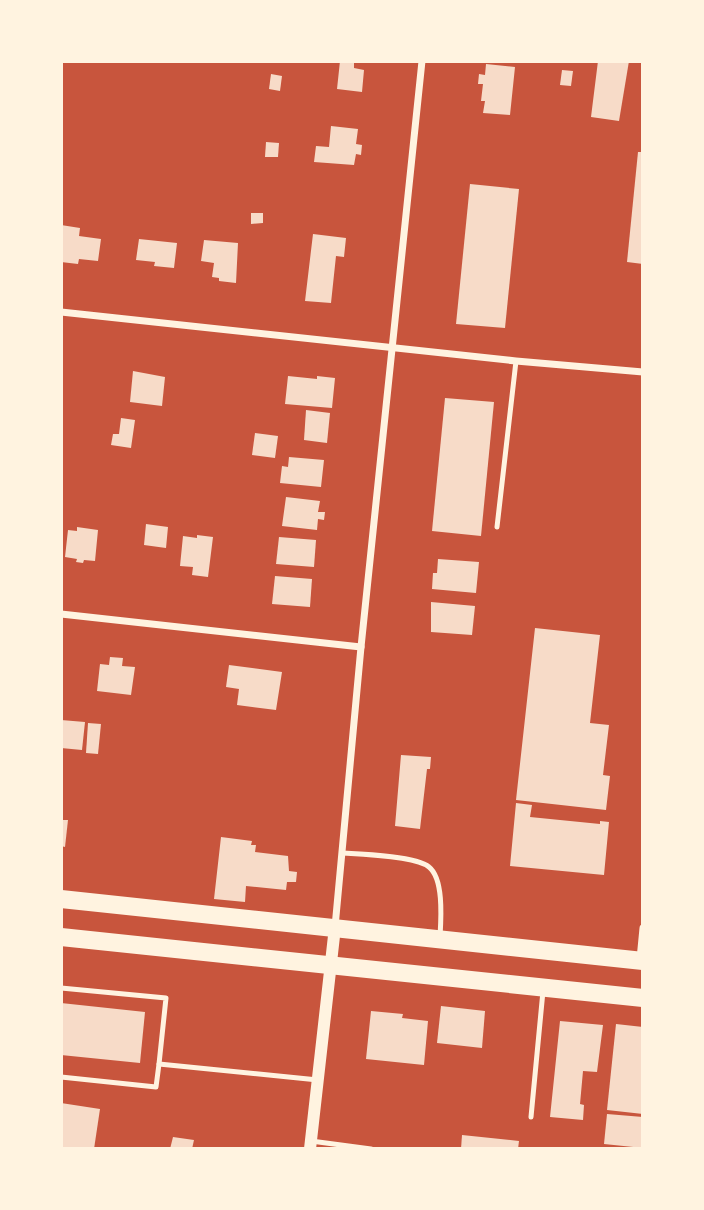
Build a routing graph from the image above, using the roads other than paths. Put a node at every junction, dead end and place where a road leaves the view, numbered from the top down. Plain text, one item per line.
1 (422, 61) edge
2 (61, 312) edge
3 (392, 346) junction
4 (516, 361) junction
5 (643, 372) edge
6 (497, 527) dead end
7 (61, 614) edge
8 (361, 647) junction
9 (342, 853) junction
10 (61, 899) edge
11 (335, 927) junction
12 (643, 928) edge
13 (61, 937) edge
14 (439, 939) junction
15 (641, 961) edge
16 (330, 965) junction
17 (61, 988) edge
18 (543, 988) junction
19 (643, 998) edge
20 (159, 1064) junction
21 (61, 1077) edge
22 (318, 1080) junction
23 (531, 1117) dead end
24 (311, 1145) edge
25 (371, 1149) edge

1 - 3 street
2 - 3 street
3 - 4 street
3 - 8 street
4 - 5 street
4 - 6 lane
7 - 8 street
8 - 9 street
9 - 11 street
9 - 14 lane
10 - 11 main road
11 - 14 main road
11 - 16 street
12 - 15 street
13 - 16 main road
14 - 15 main road
16 - 18 main road
16 - 22 street
17 - 20 lane
18 - 19 main road
18 - 23 lane
20 - 21 lane
20 - 22 lane
22 - 24 street
24 - 25 lane

